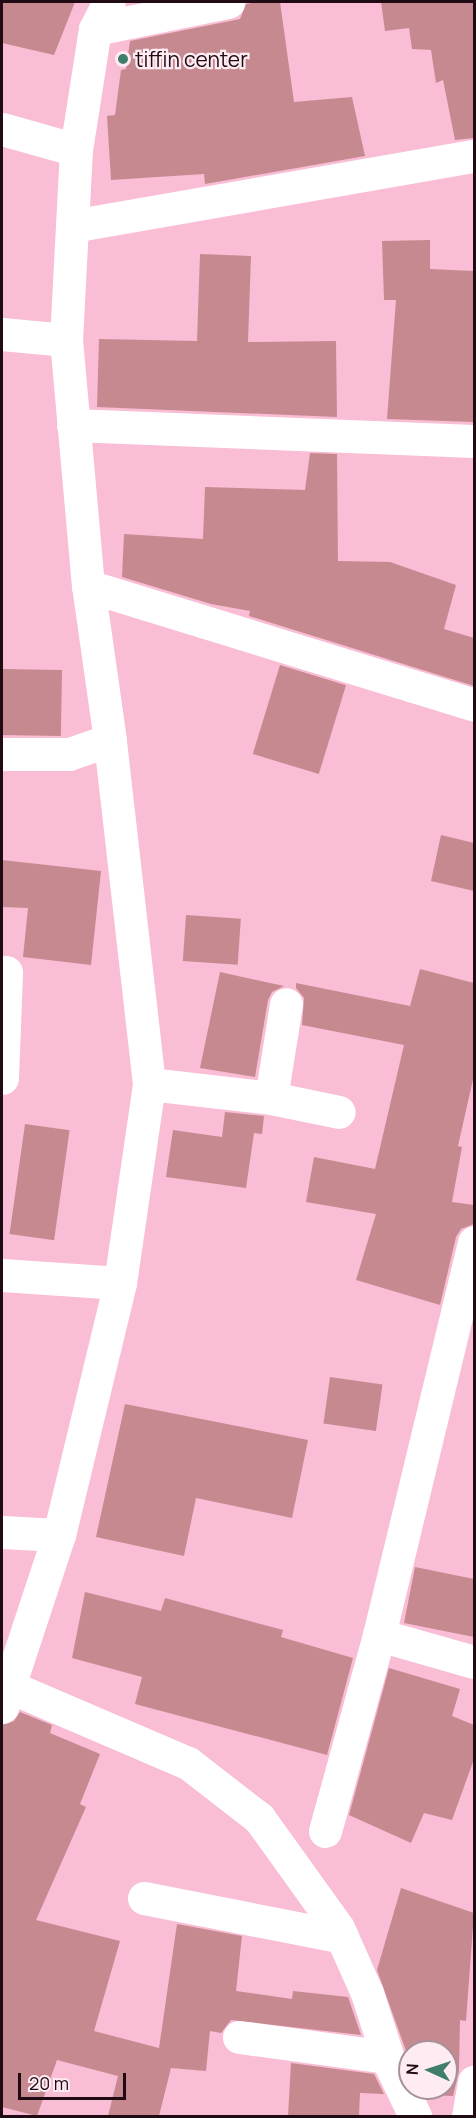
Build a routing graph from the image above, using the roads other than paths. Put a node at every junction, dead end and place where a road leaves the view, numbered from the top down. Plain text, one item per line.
1 (228, 2) edge
2 (102, 15) edge
3 (2, 129) edge
4 (76, 150) junction
5 (474, 156) edge
6 (72, 226) junction
7 (2, 334) edge
8 (66, 340) junction
9 (73, 425) junction
10 (474, 441) edge
11 (88, 586) junction
12 (474, 705) edge
13 (111, 740) junction
14 (2, 754) edge
15 (6, 972) dead end
16 (286, 1004) dead end
17 (2, 1078) edge
18 (148, 1084) junction
19 (271, 1098) junction
20 (339, 1112) dead end
21 (474, 1242) edge
22 (2, 1275) edge
23 (120, 1283) junction
24 (2, 1532) edge
25 (59, 1535) junction
26 (379, 1635) junction
27 (474, 1662) edge
28 (5, 1696) edge
29 (326, 1831) dead end
30 (144, 1898) dead end
31 (342, 1937) junction
32 (239, 2037) dead end
33 (387, 2057) junction
34 (474, 2082) edge
35 (415, 2116) edge
36 (468, 2116) edge

1 - 2 street
2 - 4 street
3 - 4 street
4 - 6 street
5 - 6 street
6 - 8 street
7 - 8 street
8 - 9 street
9 - 10 street
9 - 11 street
11 - 12 street
11 - 13 street
13 - 14 street
13 - 18 street
15 - 17 street
16 - 19 street
18 - 19 street
18 - 23 street
19 - 20 street
21 - 26 street
22 - 23 street
23 - 25 street
24 - 25 street
25 - 28 street
26 - 27 street
26 - 29 street
28 - 31 street
30 - 31 street
31 - 33 street
32 - 33 street
33 - 35 street
34 - 36 street

